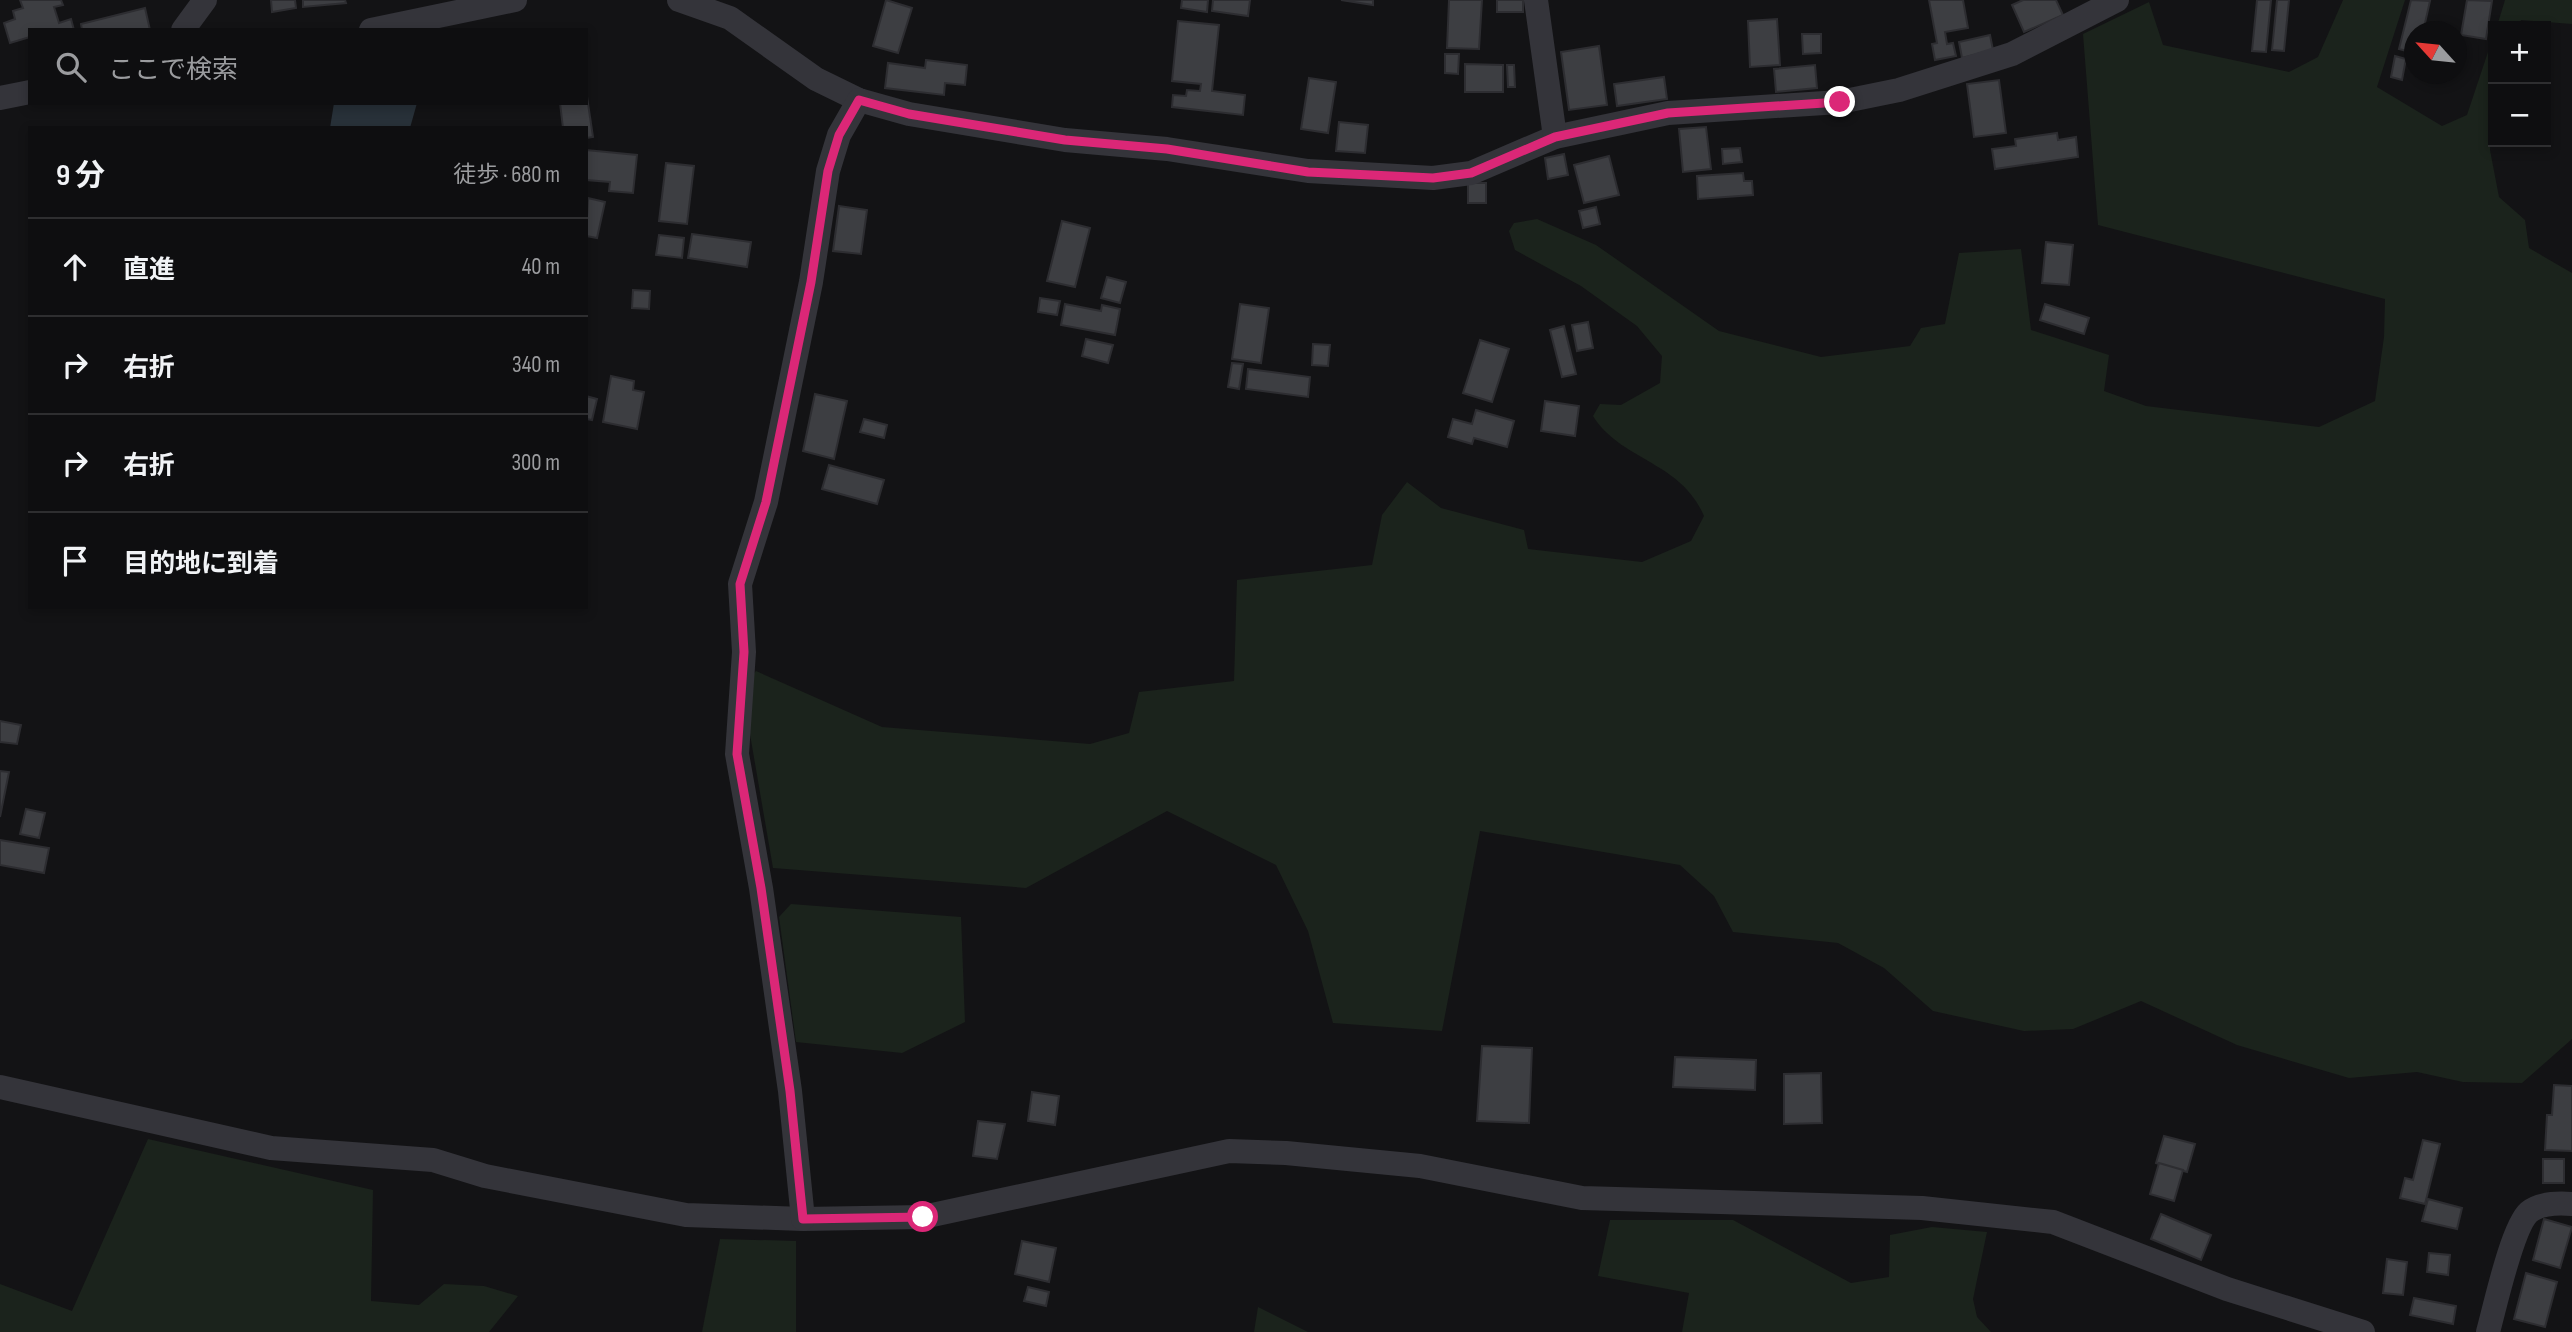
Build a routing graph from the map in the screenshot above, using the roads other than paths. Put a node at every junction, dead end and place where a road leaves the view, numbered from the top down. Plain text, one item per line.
1 (205, 0) edge
2 (515, 0) edge
3 (680, 0) edge
4 (1536, 0) edge
5 (2117, 0) edge
6 (184, 28) edge
7 (381, 28) edge
8 (28, 92) edge
9 (0, 97) edge
10 (859, 100) junction
11 (1555, 137) junction
12 (0, 1087) edge
13 (2572, 1204) edge
14 (803, 1219) junction
15 (2363, 1332) edge
16 (2488, 1332) edge

1 - 6 street
2 - 7 street
3 - 10 street
4 - 11 street
5 - 11 street
8 - 9 street
10 - 11 street
10 - 14 street
12 - 14 street
13 - 16 street
14 - 15 street

